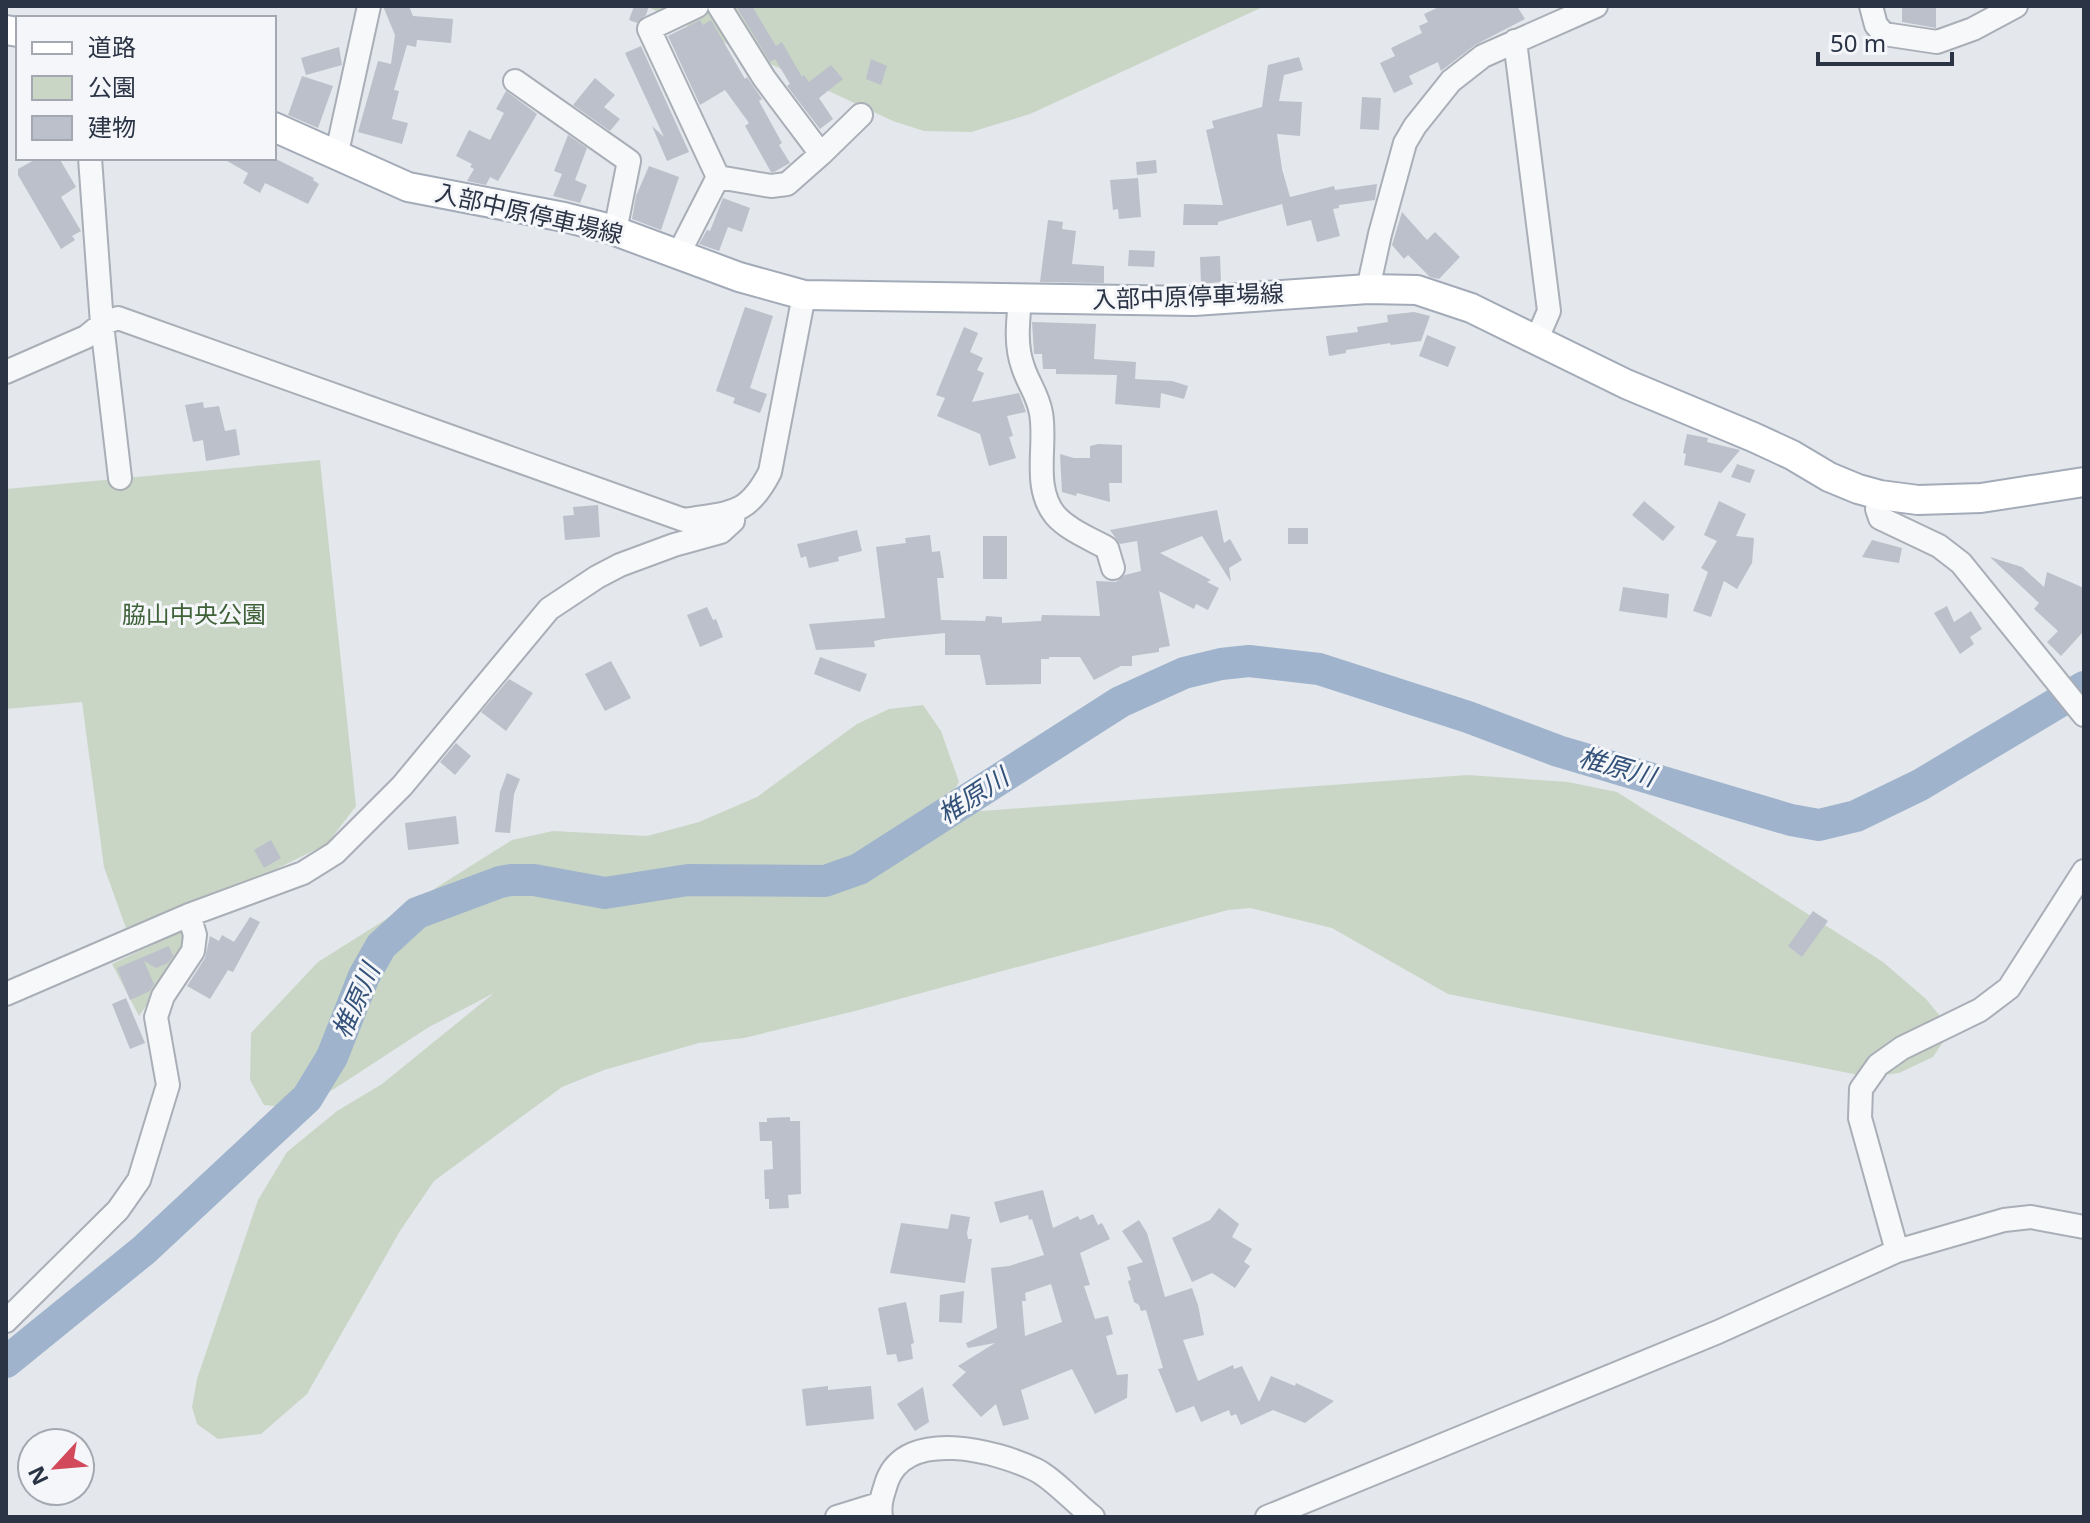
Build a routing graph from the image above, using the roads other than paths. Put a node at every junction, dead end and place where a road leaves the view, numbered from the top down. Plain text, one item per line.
1 (369, 6) edge
2 (697, 6) edge
3 (719, 6) edge
4 (1596, 6) edge
5 (1871, 6) edge
6 (2016, 6) edge
7 (1515, 41) junction
8 (515, 81) dead end
9 (861, 115) dead end
10 (276, 128) edge
11 (821, 154) junction
12 (336, 157) junction
13 (90, 160) edge
14 (718, 177) junction
15 (615, 231) junction
16 (679, 253) junction
17 (1368, 289) junction
18 (804, 295) junction
19 (1020, 299) junction
20 (102, 324) junction
21 (1536, 341) junction
22 (6, 372) edge
23 (120, 478) dead end
24 (2084, 482) edge
25 (1880, 495) junction
26 (734, 511) junction
27 (1113, 568) dead end
28 (2084, 715) edge
29 (2084, 871) edge
30 (189, 915) junction
31 (6, 994) edge
32 (2084, 1227) edge
33 (1897, 1251) junction
34 (6, 1321) edge
35 (880, 1510) edge
36 (837, 1517) edge
37 (1093, 1517) edge
38 (1267, 1517) edge

1 - 12 street
2 - 14 street
3 - 11 street
4 - 7 street
5 - 6 street
7 - 17 street
7 - 21 street
8 - 15 street
9 - 11 street
10 - 12 main road, 入部中原停車場線
11 - 14 street
12 - 15 main road, 入部中原停車場線
13 - 20 street
14 - 16 street
15 - 16 main road, 入部中原停車場線
16 - 18 main road, 入部中原停車場線
17 - 19 main road, 入部中原停車場線
17 - 21 main road, 入部中原停車場線
18 - 19 main road, 入部中原停車場線
18 - 26 street
19 - 27 street
20 - 22 street
20 - 23 street
20 - 26 street
21 - 25 main road, 入部中原停車場線
24 - 25 main road, 入部中原停車場線
25 - 28 street
26 - 30 street
29 - 33 street
30 - 31 street
30 - 34 street
32 - 33 street
33 - 38 street
35 - 36 street
35 - 37 street

